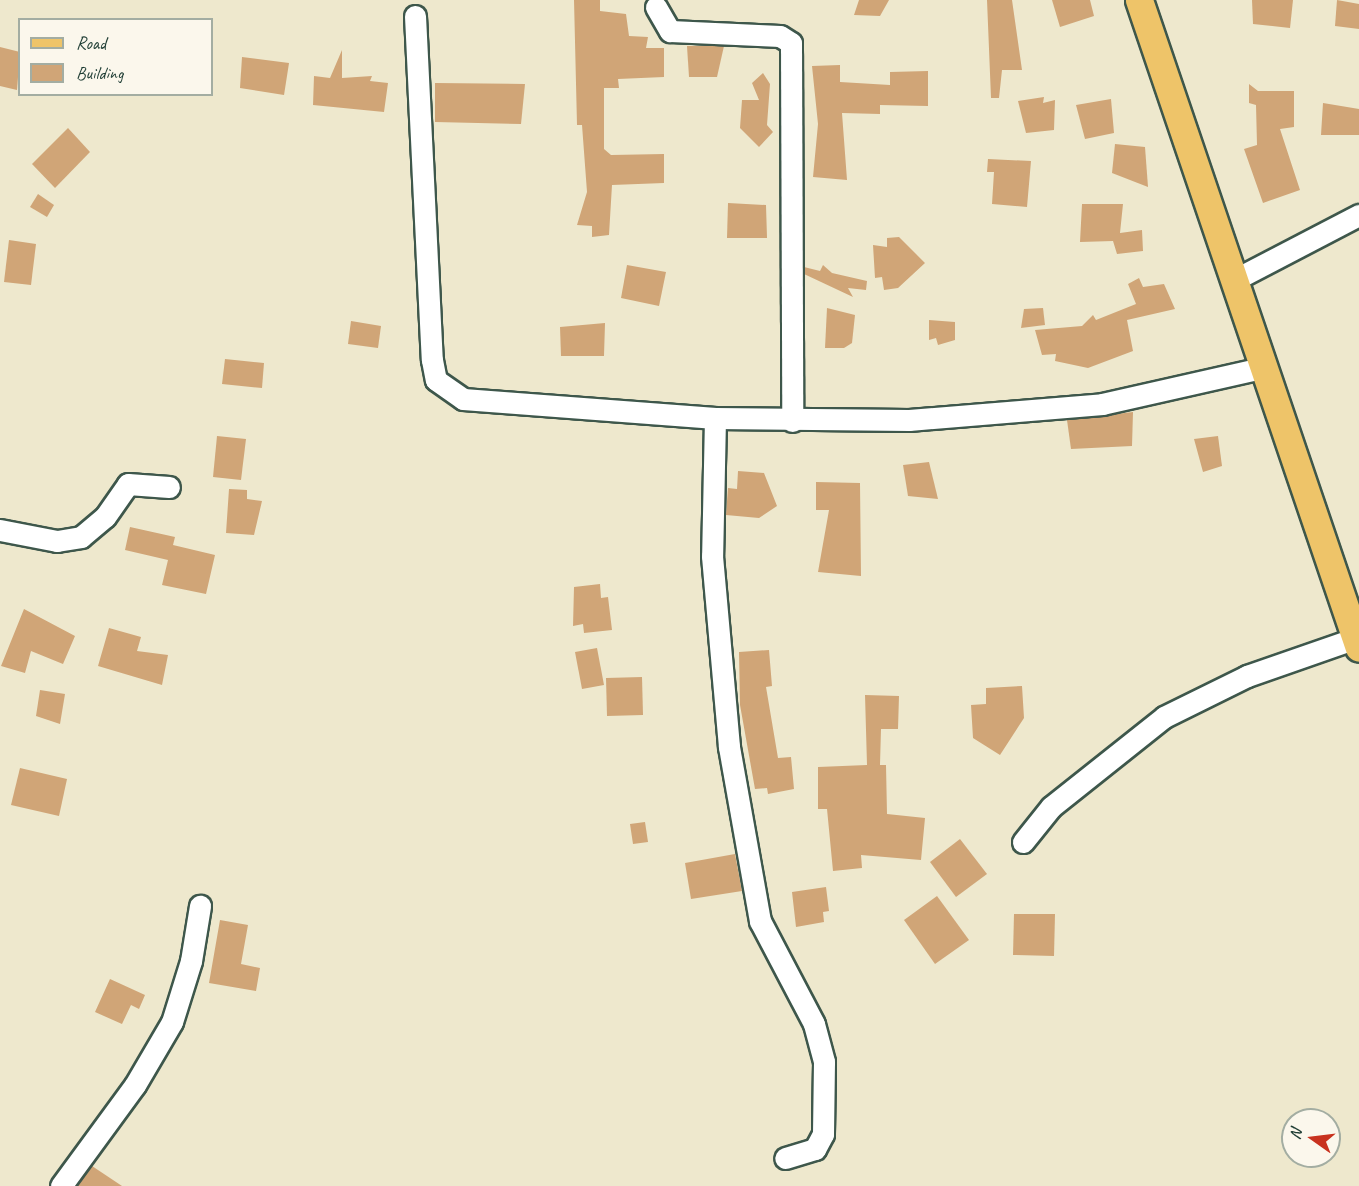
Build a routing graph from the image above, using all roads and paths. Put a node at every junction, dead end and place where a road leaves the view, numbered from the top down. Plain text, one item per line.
1 (1139, 0) edge
2 (656, 7) dead end
3 (415, 16) dead end
4 (1359, 215) edge
5 (1234, 280) junction
6 (1266, 367) junction
7 (715, 418) junction
8 (792, 421) junction
9 (169, 487) dead end
10 (0, 530) edge
11 (1358, 641) edge
12 (1023, 842) dead end
13 (200, 906) dead end
14 (785, 1158) dead end
15 (61, 1186) edge

1 - 5 main road
2 - 8 street
3 - 7 street
4 - 5 street
5 - 6 main road
6 - 8 street
6 - 11 main road
7 - 8 street
7 - 14 street
9 - 10 street
11 - 12 street
13 - 15 street

